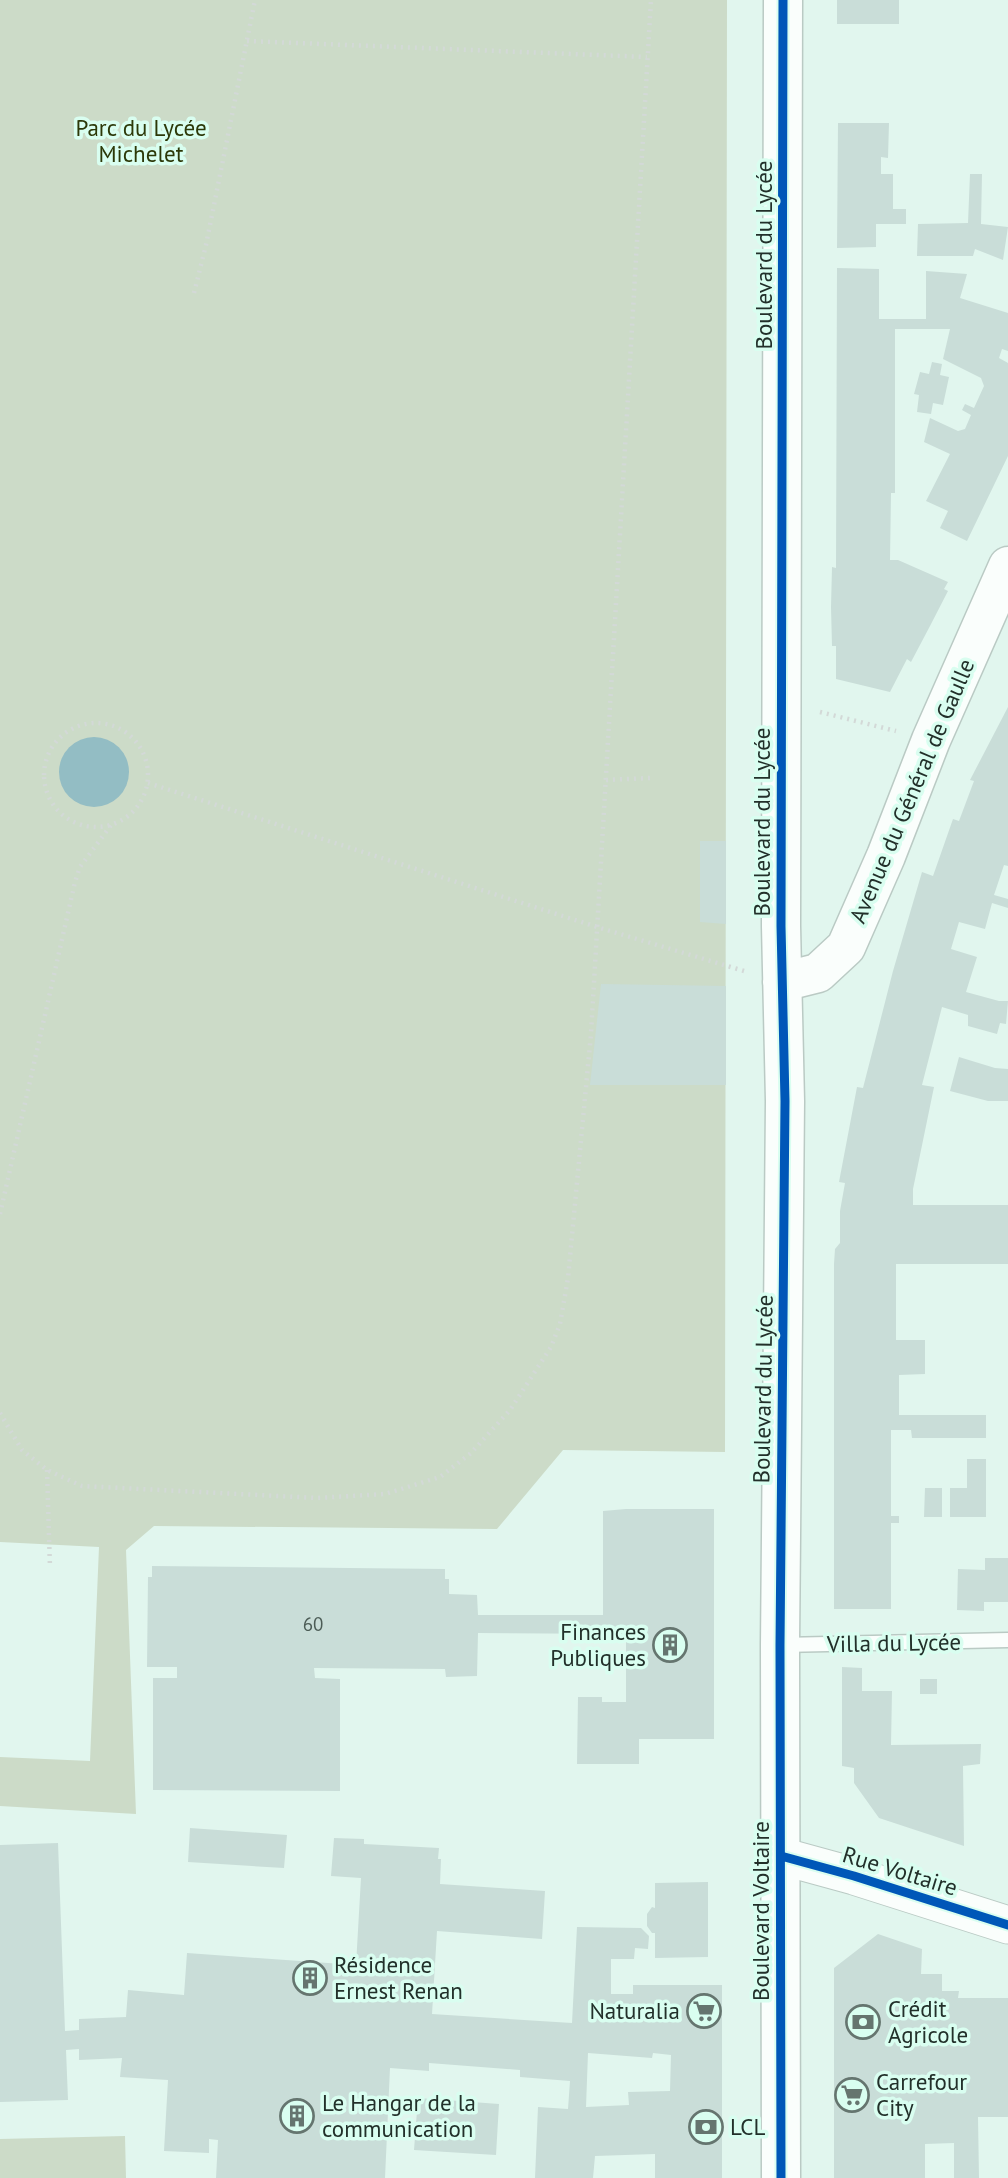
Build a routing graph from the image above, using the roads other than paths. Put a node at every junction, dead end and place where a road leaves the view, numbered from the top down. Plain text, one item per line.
1 (783, 0) edge
2 (1008, 566) edge
3 (782, 982) junction
4 (1008, 1640) edge
5 (780, 1645) junction
6 (781, 1856) junction
7 (1008, 1924) edge
8 (781, 2178) edge

1 - 3 main road, Boulevard du Lycée
2 - 3 main road, Avenue du Général de Gaulle
3 - 5 main road, Boulevard du Lycée
4 - 5 lane, Villa du Lycée
5 - 6 main road, Boulevard Voltaire
6 - 7 street, Rue Voltaire
6 - 8 main road, Boulevard Voltaire

